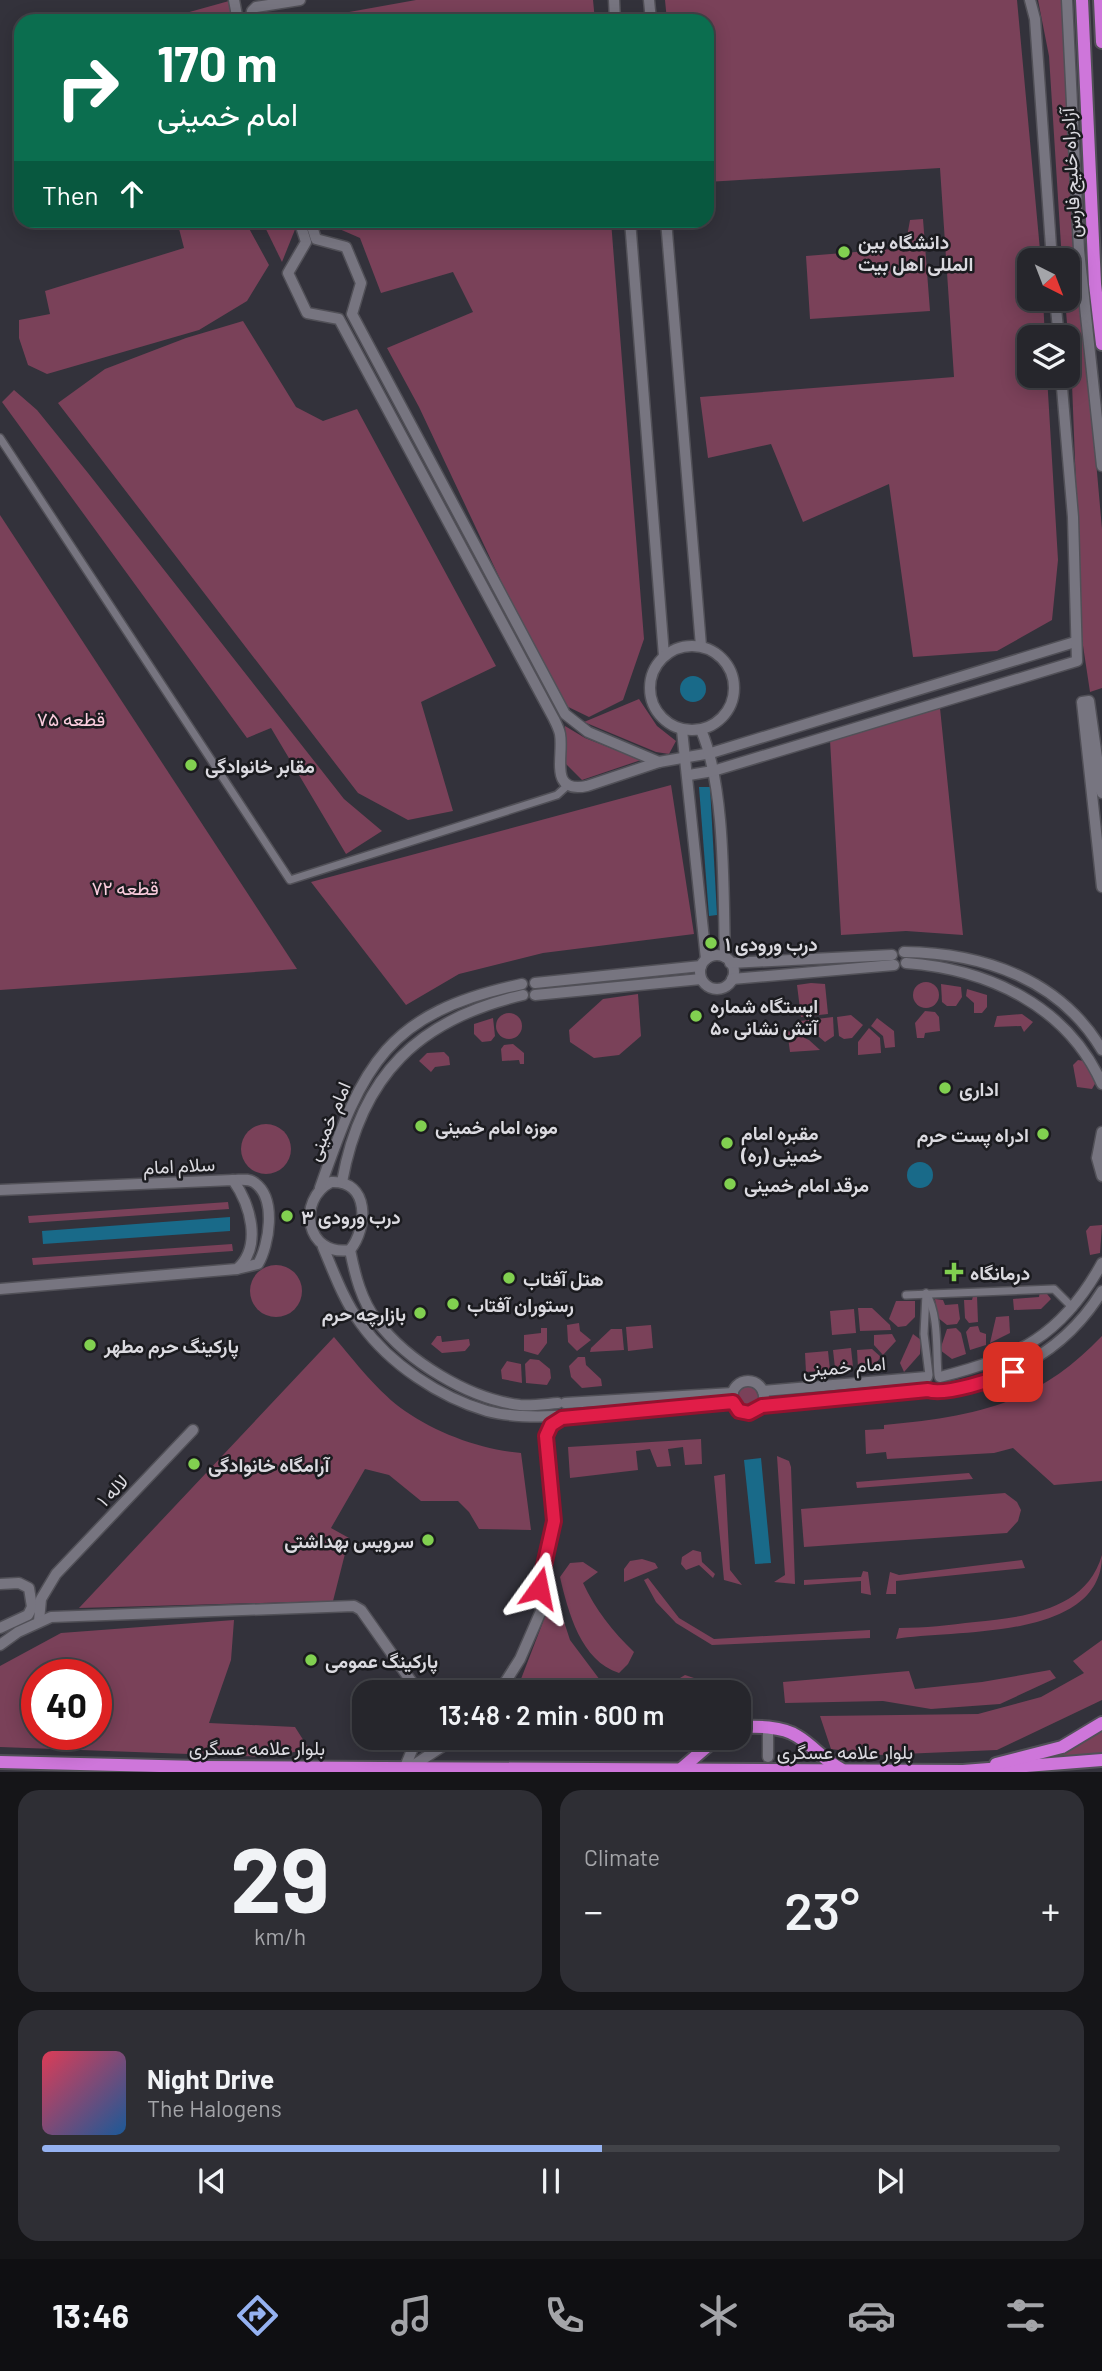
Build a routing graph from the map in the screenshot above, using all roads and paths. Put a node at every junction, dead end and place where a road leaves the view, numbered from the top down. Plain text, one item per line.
1 (300, 0) edge
2 (1030, 0) edge
3 (1067, 0) edge
4 (1082, 0) edge
5 (1100, 0) edge
6 (252, 14) edge
7 (1102, 42) edge
8 (304, 228) edge
9 (310, 228) edge
10 (632, 228) edge
11 (667, 228) edge
12 (311, 240) junction
13 (1051, 248) edge
14 (352, 314) junction
15 (339, 318) junction
16 (1102, 344) edge
17 (1062, 388) edge
18 (0, 438) edge
19 (1102, 466) edge
20 (1075, 642) junction
21 (701, 646) junction
22 (664, 656) junction
23 (911, 691) junction
24 (1102, 698) edge
25 (1089, 701) junction
26 (917, 709) junction
27 (682, 730) junction
28 (701, 730) junction
29 (711, 753) junction
30 (687, 757) junction
31 (659, 762) junction
32 (713, 772) junction
33 (689, 775) junction
34 (568, 785) junction
35 (1102, 793) edge
36 (1102, 887) edge
37 (904, 951) junction
38 (727, 960) junction
39 (893, 960) junction
40 (703, 963) junction
41 (906, 963) junction
42 (701, 979) junction
43 (732, 979) junction
44 (535, 983) junction
45 (522, 984) junction
46 (523, 995) junction
47 (535, 995) junction
48 (1102, 1050) edge
49 (1102, 1084) edge
50 (1102, 1132) edge
51 (1102, 1177) edge
52 (233, 1180) junction
53 (342, 1182) junction
54 (320, 1188) junction
55 (0, 1190) edge
56 (323, 1247) junction
57 (350, 1250) junction
58 (1102, 1263) edge
59 (237, 1269) junction
60 (0, 1289) edge
61 (1102, 1292) edge
62 (926, 1293) junction
63 (906, 1295) dead end
64 (1073, 1308) junction
65 (933, 1376) junction
66 (940, 1389) junction
67 (928, 1390) junction
68 (763, 1391) junction
69 (733, 1398) junction
70 (561, 1403) junction
71 (762, 1406) junction
72 (561, 1417) junction
73 (193, 1430) dead end
74 (0, 1584) edge
75 (39, 1621) junction
76 (0, 1628) edge
77 (0, 1645) edge
78 (410, 1680) edge
79 (507, 1680) edge
80 (1102, 1723) edge
81 (751, 1728) edge
82 (768, 1729) junction
83 (413, 1750) edge
84 (436, 1750) edge
85 (704, 1750) edge
86 (0, 1754) edge
87 (768, 1757) dead end
88 (1102, 1760) edge
89 (0, 1762) edge
90 (19, 1762) junction
91 (408, 1768) junction
92 (681, 1769) junction
93 (310, 1770) edge
94 (844, 1770) junction
95 (963, 1771) edge

1 - 6 street
2 - 13 street
3 - 19 street
4 - 16 highway, آزادراه خلیج فارس
5 - 7 highway
8 - 12 street
9 - 12 street
10 - 22 street
11 - 21 street
12 - 14 street
12 - 15 street
14 - 15 street
14 - 31 street
15 - 34 street
17 - 20 street
18 - 34 street
20 - 23 street
20 - 26 street
21 - 22 street
21 - 28 street
22 - 27 street
23 - 26 street
23 - 29 street
24 - 25 street
25 - 35 street
25 - 36 street
26 - 32 street
27 - 28 street
27 - 30 street
28 - 29 street
29 - 30 street
29 - 32 street
30 - 31 street
30 - 33 street
31 - 34 street
32 - 33 street
32 - 38 street
33 - 40 street
37 - 39 street
37 - 41 street
37 - 48 street
38 - 39 street
38 - 40 street
38 - 43 street
39 - 41 street
39 - 43 street
40 - 42 street
40 - 44 street
41 - 49 street
42 - 43 street
42 - 47 street
44 - 45 street
44 - 47 street
45 - 46 street
45 - 54 street, امام خمینی
46 - 47 street
46 - 53 street, امام خمینی
50 - 51 street
52 - 55 street, سلام امام
52 - 59 street, سلام امام
52 - 59 street
53 - 54 street
53 - 57 street
54 - 56 street
56 - 57 street
56 - 72 street
57 - 70 street
58 - 64 street, امام خمینی
59 - 60 street
61 - 66 street
62 - 63 street
62 - 64 street
62 - 65 street
64 - 65 street, امام خمینی
65 - 66 street
65 - 67 street
65 - 68 street, امام خمینی
66 - 67 street, امام خمینی
67 - 71 street, امام خمینی
68 - 69 street
68 - 71 street
69 - 70 street
69 - 71 street
69 - 72 street
70 - 72 street
72 - 79 street
73 - 75 street, لاله ۱
74 - 76 street
75 - 77 street
75 - 78 street
80 - 95 highway
81 - 82 highway
82 - 87 street
82 - 94 highway
83 - 91 street
84 - 91 street
85 - 92 highway
86 - 90 highway
88 - 95 highway, بلوار علامه عسگری
89 - 90 highway, بلوار علامه عسگری
90 - 93 highway, بلوار علامه عسگری
91 - 92 highway, بلوار علامه عسگری
91 - 93 highway, بلوار علامه عسگری
92 - 94 highway, بلوار علامه عسگری
94 - 95 highway, بلوار علامه عسگری

